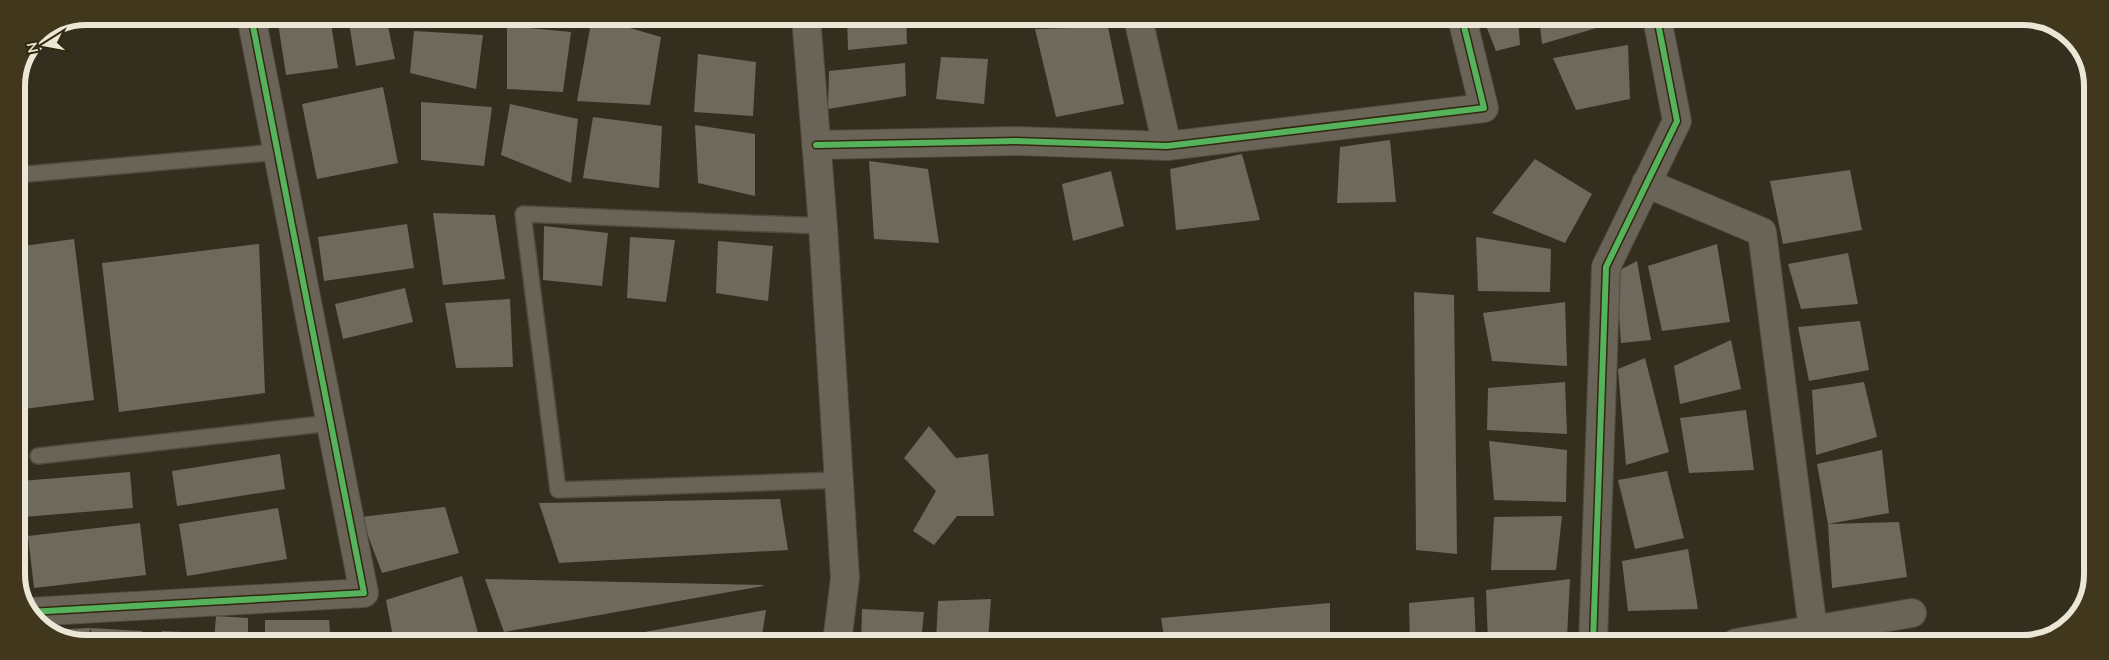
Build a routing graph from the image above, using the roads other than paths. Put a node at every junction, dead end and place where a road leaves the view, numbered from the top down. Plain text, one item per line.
1 (253, 25) edge
2 (807, 25) edge
3 (1140, 25) edge
4 (1464, 25) edge
5 (1658, 25) edge
6 (816, 145) junction
7 (1167, 146) junction
8 (278, 152) junction
9 (25, 174) edge
10 (1646, 183) junction
11 (823, 226) junction
12 (331, 422) junction
13 (38, 456) dead end
14 (839, 480) junction
15 (38, 611) edge
16 (1912, 613) dead end
17 (1813, 630) junction
18 (838, 635) edge
19 (1593, 635) edge
20 (1783, 635) edge

1 - 8 street
2 - 6 street
3 - 7 street
4 - 7 street
5 - 10 street
6 - 7 street
6 - 11 street
8 - 9 lane
8 - 12 street
10 - 17 street
10 - 19 street
11 - 14 street
11 - 14 lane
12 - 13 lane
12 - 15 street
14 - 18 street
16 - 17 street
17 - 20 street

